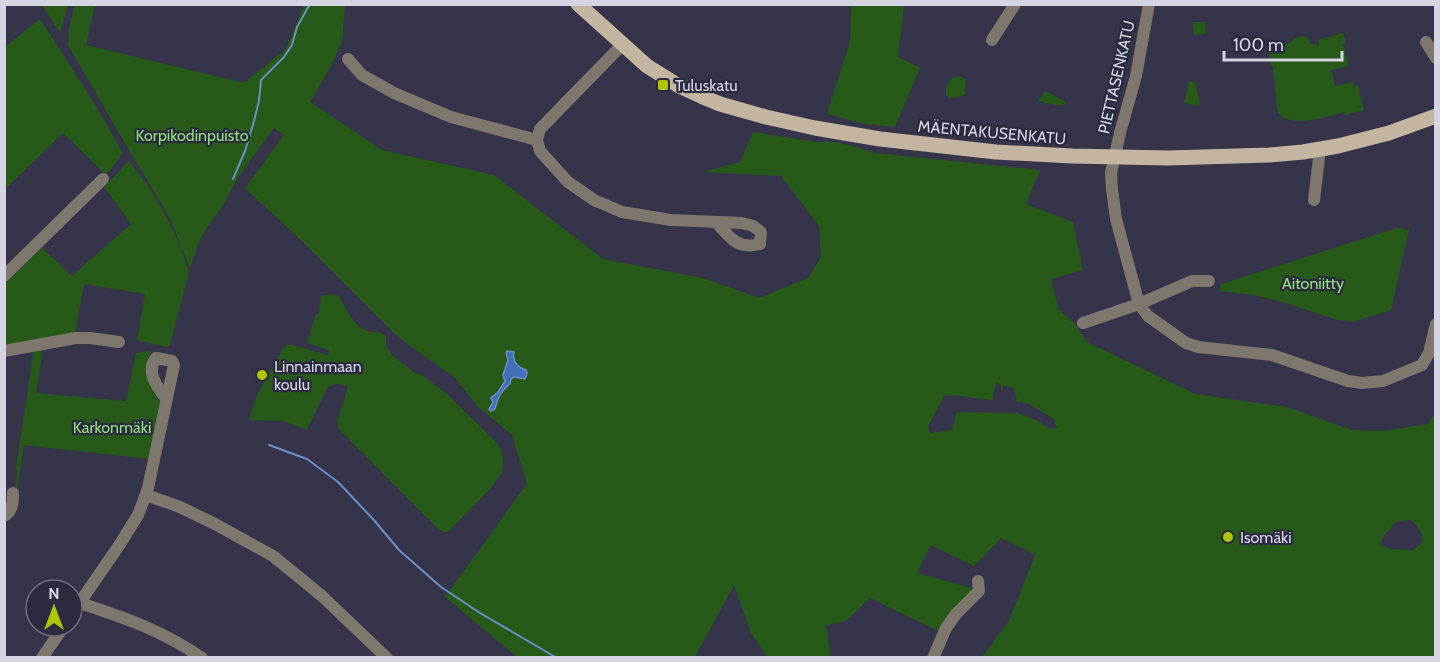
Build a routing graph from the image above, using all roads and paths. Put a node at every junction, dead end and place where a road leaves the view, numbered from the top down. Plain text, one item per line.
1 (578, 4) edge
2 (1015, 4) edge
3 (1149, 4) edge
4 (992, 40) dead end
5 (1426, 42) dead end
6 (622, 45) junction
7 (1436, 58) edge
8 (348, 59) dead end
9 (1436, 116) edge
10 (537, 140) junction
11 (1318, 149) junction
12 (1116, 157) junction
13 (103, 179) dead end
14 (1314, 200) dead end
15 (717, 223) dead end
16 (4, 276) edge
17 (1209, 281) dead end
18 (1139, 304) junction
19 (1083, 323) dead end
20 (1436, 324) edge
21 (119, 342) dead end
22 (4, 351) edge
23 (167, 400) dead end
24 (13, 493) dead end
25 (146, 495) junction
26 (4, 516) edge
27 (978, 581) dead end
28 (84, 597) edge
29 (84, 604) edge
30 (55, 638) edge
31 (42, 657) edge
32 (202, 657) edge
33 (387, 657) edge
34 (933, 657) edge

1 - 6 main road, MÄENTAKUSENKATU
2 - 4 street
3 - 12 street, PIETTASENKATU
5 - 7 street
6 - 10 street
6 - 12 main road, MÄENTAKUSENKATU
8 - 10 street
9 - 11 main road, MÄENTAKUSENKATU
10 - 15 street
11 - 12 main road, MÄENTAKUSENKATU
11 - 14 street
12 - 18 street, PIETTASENKATU
13 - 16 street
17 - 18 street
18 - 19 street
18 - 20 street
21 - 22 street
23 - 25 street
24 - 26 street
25 - 28 street
25 - 33 street
27 - 34 street
29 - 32 street
30 - 31 street

